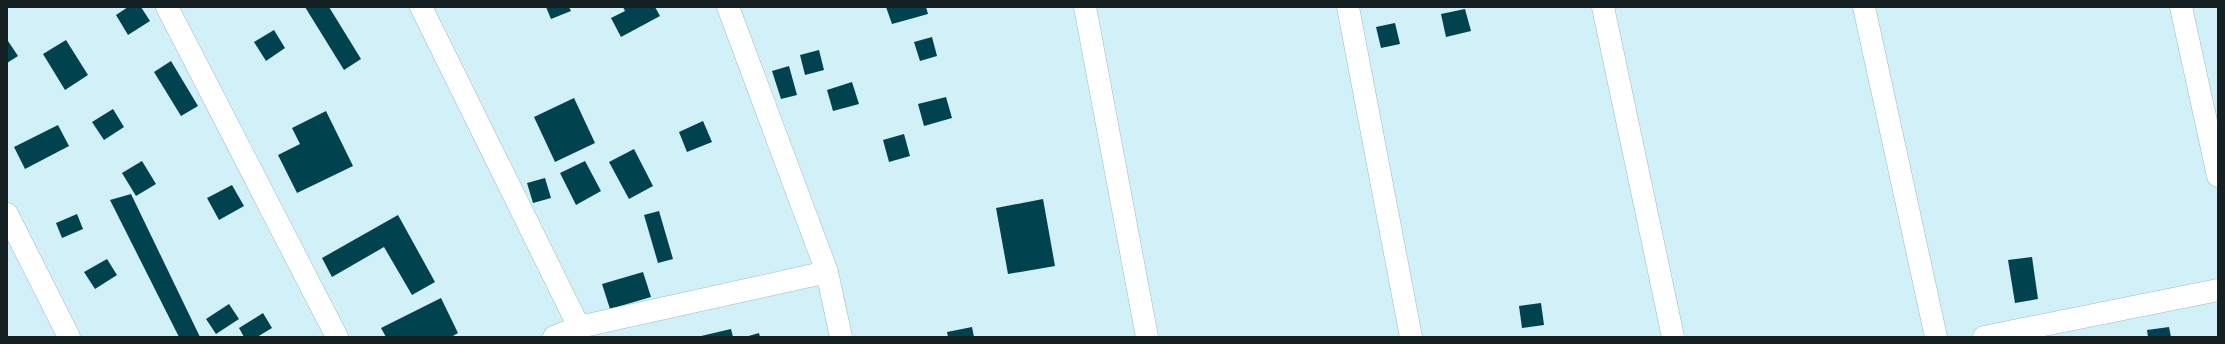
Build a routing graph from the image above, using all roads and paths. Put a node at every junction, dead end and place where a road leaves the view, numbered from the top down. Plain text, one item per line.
1 (167, 7) edge
2 (421, 7) edge
3 (728, 7) edge
4 (1085, 7) edge
5 (1348, 7) edge
6 (1603, 7) edge
7 (1864, 7) edge
8 (2181, 7) edge
9 (2218, 176) edge
10 (7, 214) edge
11 (827, 272) junction
12 (2218, 290) edge
13 (579, 327) junction
14 (69, 337) edge
15 (337, 337) edge
16 (554, 337) edge
17 (841, 337) edge
18 (1147, 337) edge
19 (1411, 337) edge
20 (1673, 337) edge
21 (1936, 337) edge
22 (1984, 337) edge

1 - 15 street
2 - 13 street
3 - 11 street
4 - 18 street
5 - 19 street
6 - 20 street
7 - 21 street
8 - 9 street
10 - 14 street
11 - 13 street
11 - 17 street
12 - 22 street
13 - 16 street

